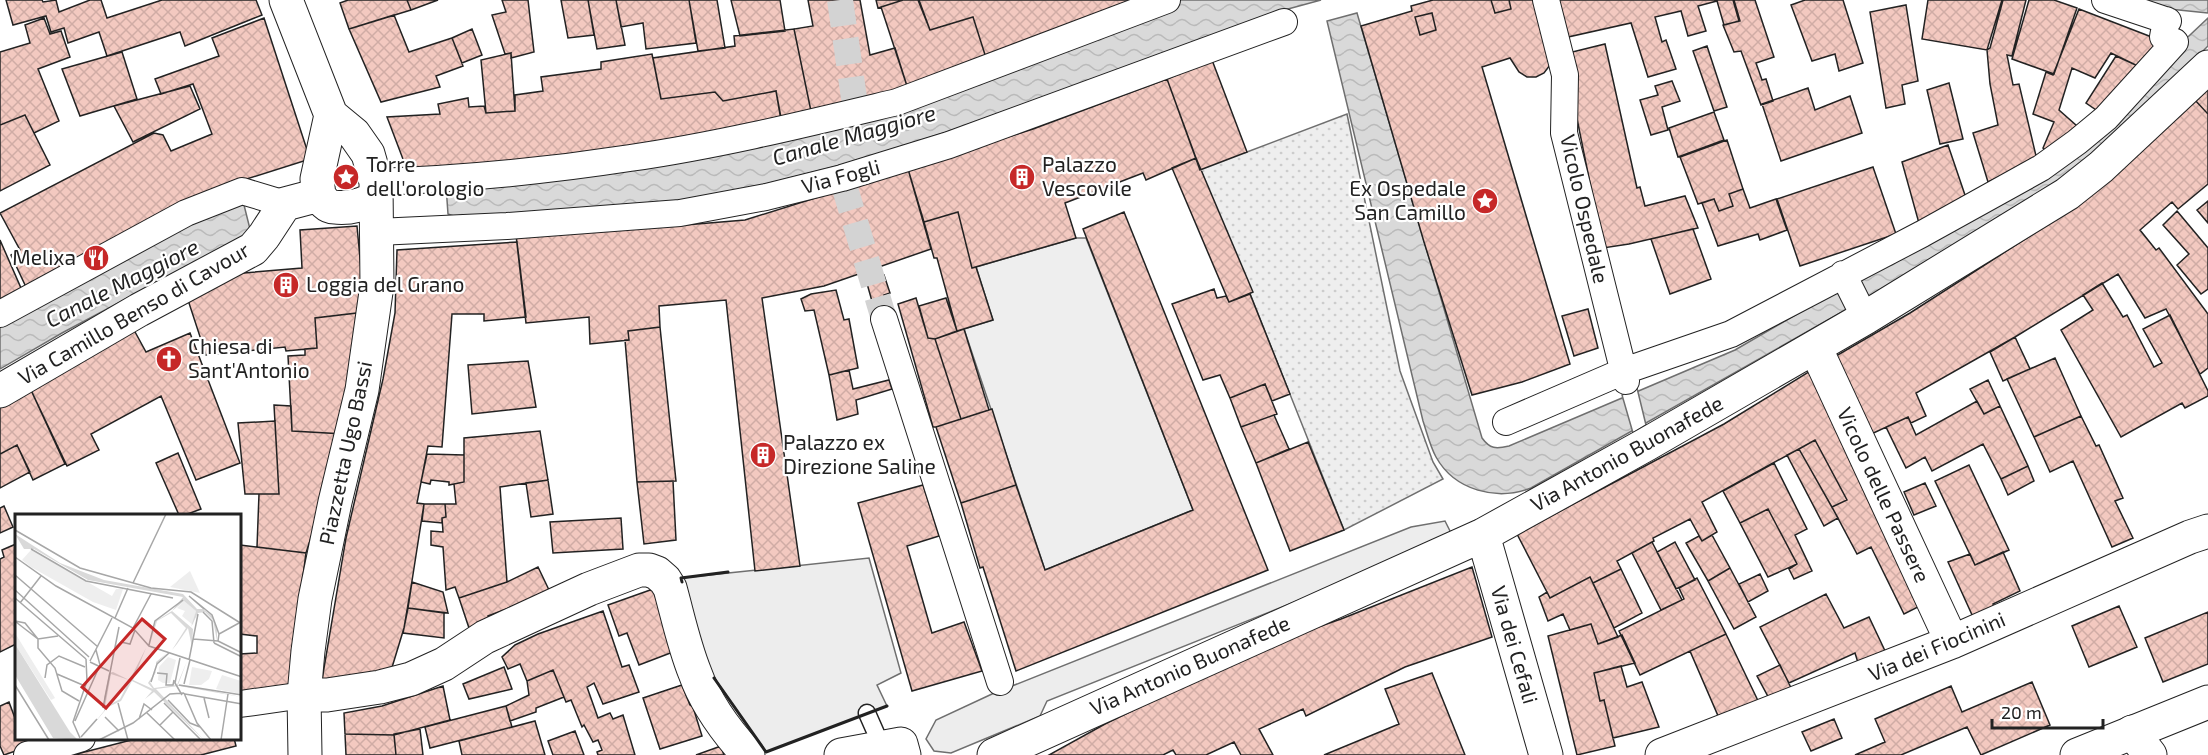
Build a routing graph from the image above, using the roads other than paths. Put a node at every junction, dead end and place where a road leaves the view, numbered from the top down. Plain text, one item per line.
1 (286, 0) edge
2 (1167, 0) edge
3 (1546, 0) edge
4 (2105, 0) edge
5 (1284, 22) dead end
6 (2208, 67) edge
7 (331, 115) junction
8 (376, 188) junction
9 (319, 195) junction
10 (285, 204) junction
11 (377, 232) junction
12 (1854, 295) junction
13 (0, 315) edge
14 (884, 319) tunnel mouth
15 (1815, 347) junction
16 (1625, 376) junction
17 (0, 391) edge
18 (1506, 422) dead end
19 (2208, 531) edge
20 (1483, 535) junction
21 (1952, 642) junction
22 (1000, 682) dead end
23 (2208, 702) edge
24 (242, 704) edge
25 (304, 709) junction
26 (867, 714) dead end
27 (76, 740) edge
28 (2141, 743) edge
29 (1015, 750) edge
30 (893, 751) edge
31 (27, 755) edge
32 (305, 755) edge
33 (748, 755) edge
34 (841, 755) edge
35 (1546, 755) edge
36 (1662, 755) edge
37 (2077, 755) edge

1 - 7 street
2 - 8 street
3 - 16 street, Vicolo Ospedale
4 - 12 street, Via Antonio Buonafede
5 - 11 street, Via Fogli
6 - 12 street, Via Antonio Buonafede
7 - 8 street, Piazzetta Ugo Bassi
7 - 9 street
8 - 9 street
8 - 11 street, Piazzetta Ugo Bassi
9 - 10 street
10 - 13 street
10 - 17 street, Via Camillo Benso di Cavour
11 - 25 street, Piazzetta Ugo Bassi
12 - 15 street, Via Antonio Buonafede
12 - 16 street, Via Antonio Buonafede
14 - 22 street
15 - 20 street, Via Antonio Buonafede
15 - 21 street, Vicolo delle Passere
16 - 18 street, Via Antonio Buonafede
19 - 21 street, Via dei Fiocinini
20 - 29 street, Via Antonio Buonafede
20 - 35 street, Via dei Cefali
21 - 36 street, Via dei Fiocinini
23 - 28 street
24 - 25 street
25 - 32 street, Piazzetta Ugo Bassi
25 - 33 street
26 - 30 lane
27 - 31 street
28 - 37 street
30 - 34 street

